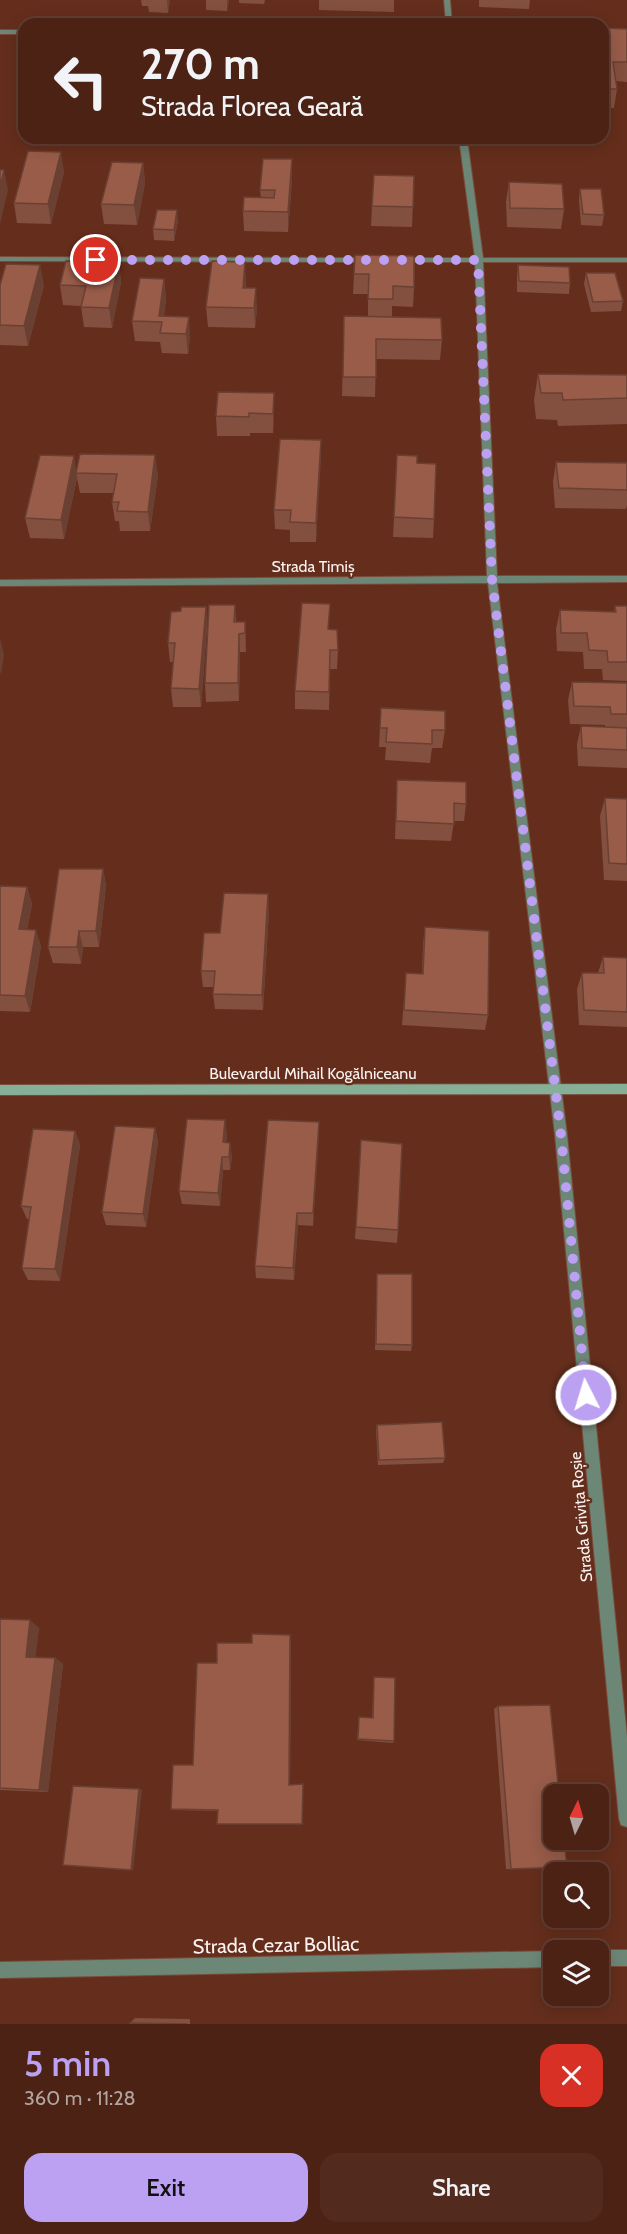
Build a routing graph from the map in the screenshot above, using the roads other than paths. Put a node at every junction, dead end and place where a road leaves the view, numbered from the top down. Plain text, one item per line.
1 (447, 0) edge
2 (448, 18) edge
3 (0, 32) edge
4 (18, 32) edge
5 (465, 144) edge
6 (0, 259) edge
7 (383, 260) edge
8 (395, 260) edge
9 (478, 260) junction
10 (627, 260) edge
11 (492, 579) junction
12 (627, 579) edge
13 (0, 583) edge
14 (554, 1089) junction
15 (627, 1089) edge
16 (0, 1090) edge
17 (627, 1819) edge
18 (609, 1958) edge
19 (627, 1958) edge
20 (543, 1959) edge
21 (0, 1970) edge

1 - 2 street
3 - 4 street
5 - 9 street, Strada Grivița Roșie
6 - 7 street
8 - 9 street
9 - 10 street
9 - 11 street, Strada Grivița Roșie
11 - 12 street, Strada Timiș
11 - 13 street, Strada Timiș
11 - 14 street, Strada Grivița Roșie
14 - 15 main road, Bulevardul Mihail Kogălniceanu
14 - 16 main road, Bulevardul Mihail Kogălniceanu
14 - 17 street, Strada Grivița Roșie
18 - 19 street
20 - 21 street, Strada Cezar Bolliac

